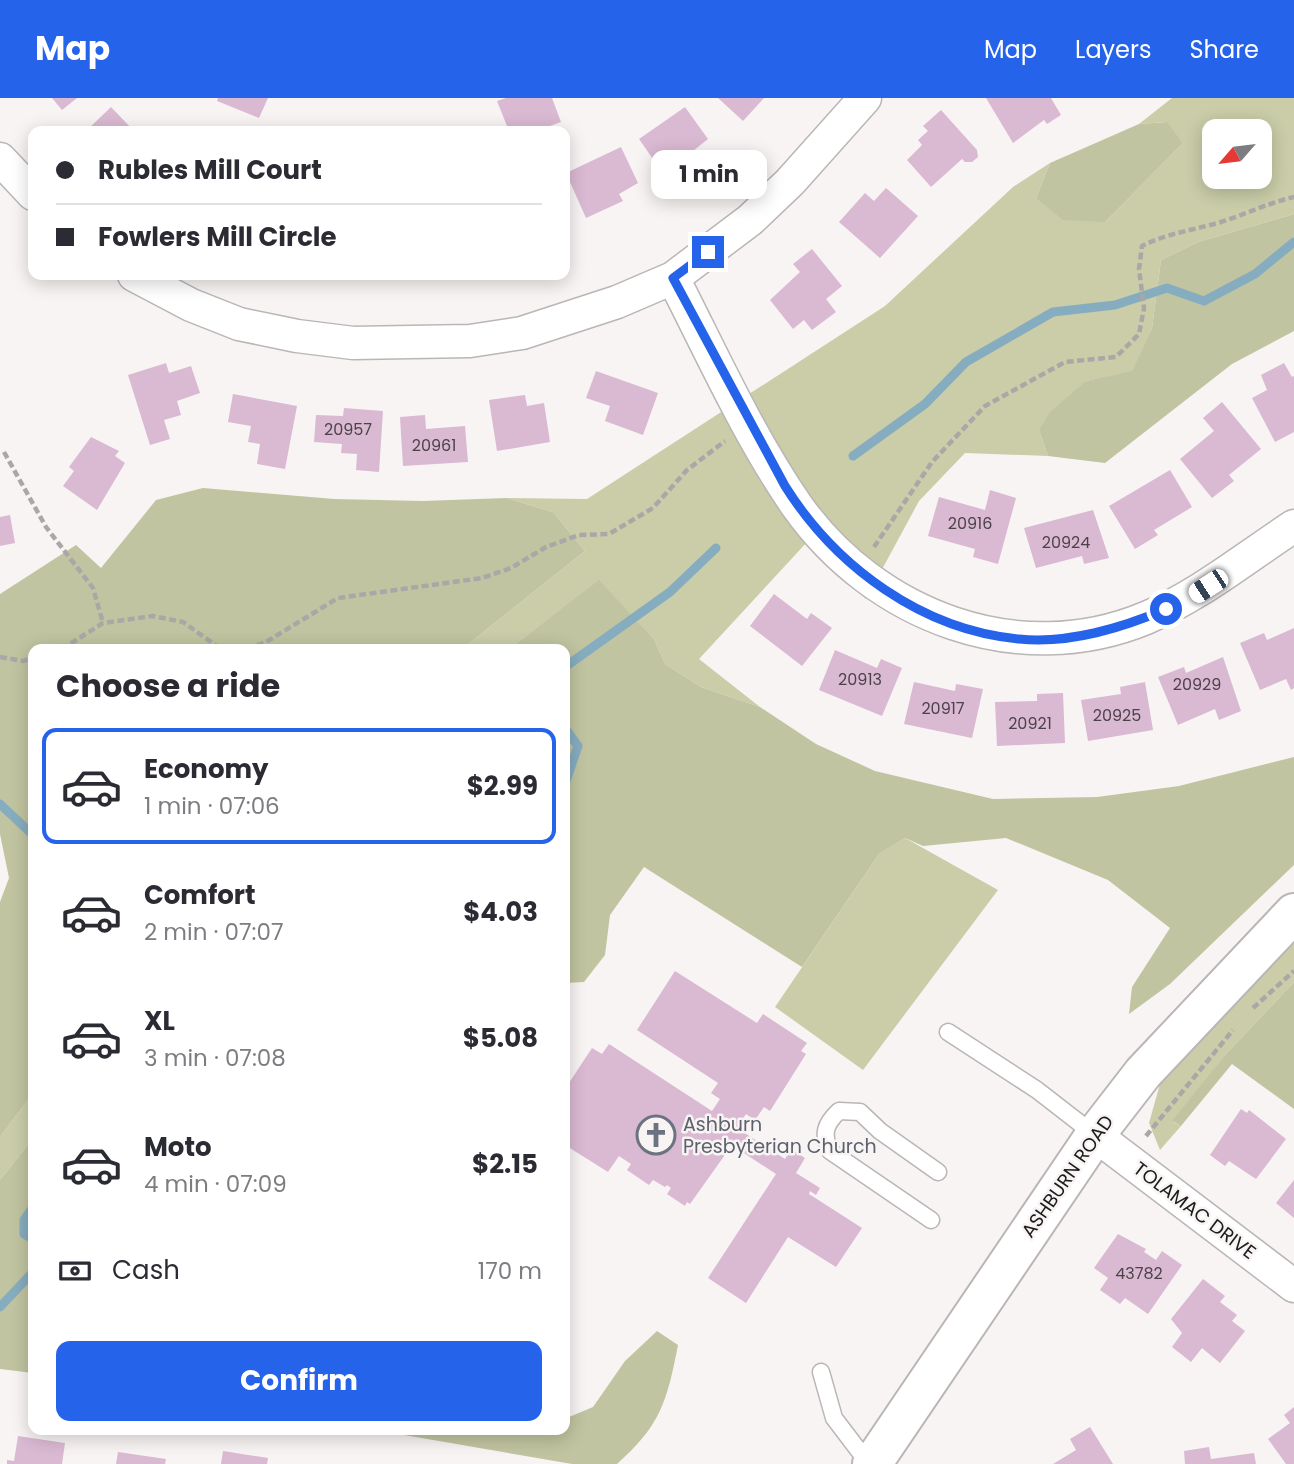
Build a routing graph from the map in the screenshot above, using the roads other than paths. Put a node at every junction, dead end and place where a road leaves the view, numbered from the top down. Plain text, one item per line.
1 (865, 98) edge
2 (0, 159) edge
3 (28, 189) edge
4 (673, 278) junction
5 (144, 280) edge
6 (1294, 526) edge
7 (1294, 913) edge
8 (948, 1032) dead end
9 (1095, 1135) junction
10 (937, 1172) dead end
11 (931, 1220) dead end
12 (1294, 1286) edge
13 (821, 1372) dead end
14 (870, 1464) edge

1 - 4 street
2 - 3 street
4 - 5 street
4 - 6 street
7 - 9 main road, ASHBURN ROAD
8 - 9 lane
9 - 12 street, TOLAMAC DRIVE
9 - 14 main road, ASHBURN ROAD
10 - 11 lane
13 - 14 lane

